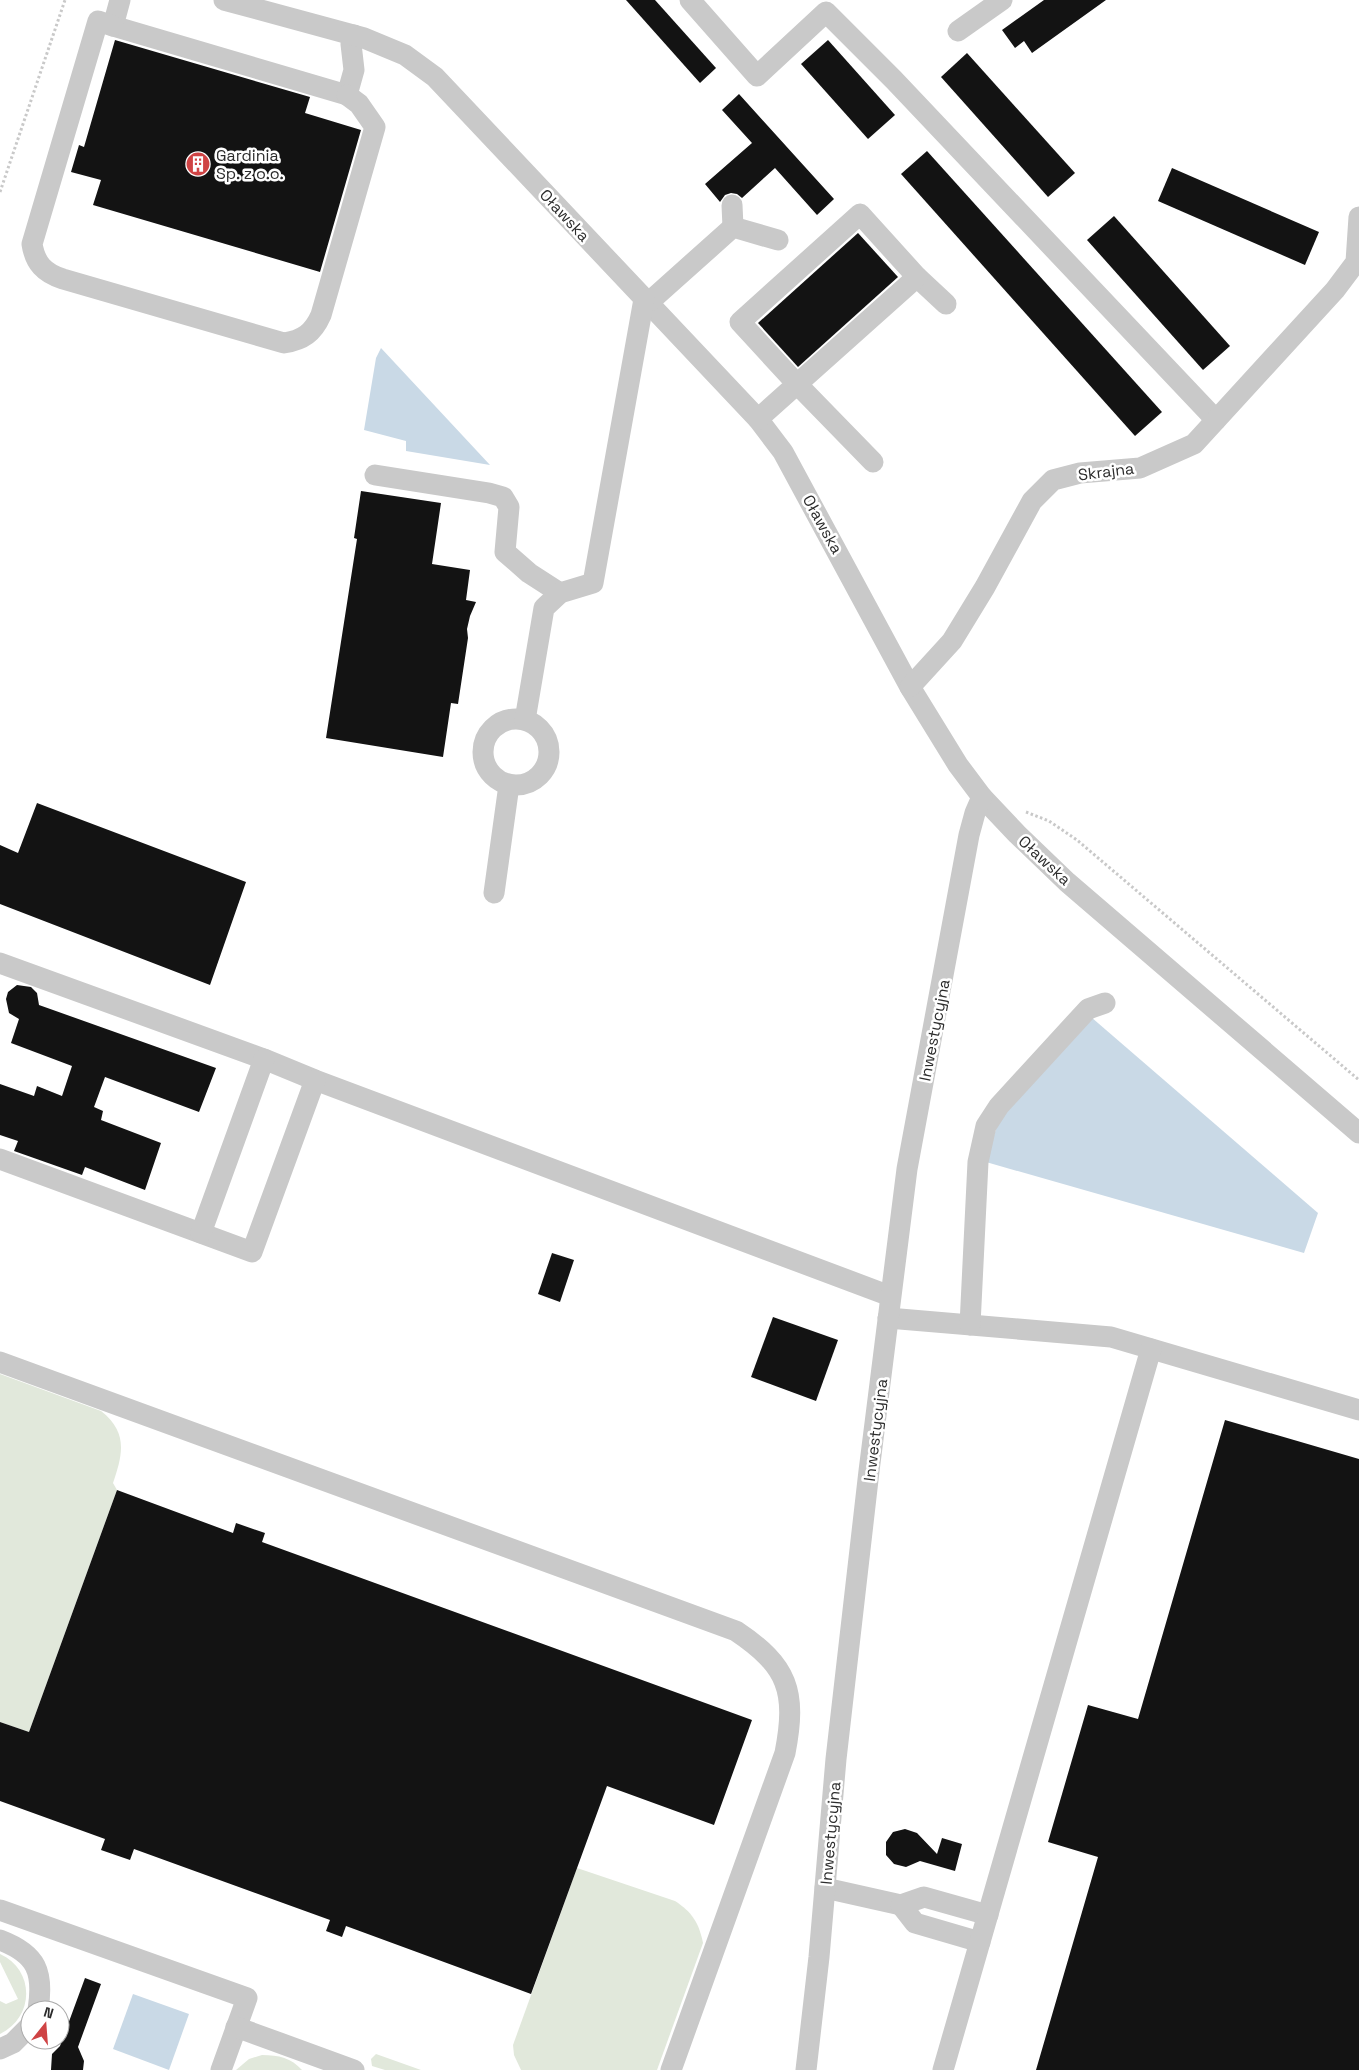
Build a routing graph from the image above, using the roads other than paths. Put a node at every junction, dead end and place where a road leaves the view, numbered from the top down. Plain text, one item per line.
1 (120, 0) edge
2 (227, 0) edge
3 (690, 0) edge
4 (1002, 0) edge
5 (112, 26) junction
6 (958, 31) dead end
7 (354, 35) junction
8 (347, 95) junction
9 (732, 205) dead end
10 (1359, 217) edge
11 (733, 227) junction
12 (778, 240) dead end
13 (917, 277) junction
14 (646, 301) junction
15 (946, 304) dead end
16 (797, 384) junction
17 (758, 419) junction
18 (1216, 420) junction
19 (873, 462) dead end
20 (376, 475) dead end
21 (560, 593) junction
22 (910, 687) junction
23 (525, 720) junction
24 (509, 785) junction
25 (982, 797) junction
26 (494, 893) dead end
27 (0, 963) edge
28 (1105, 1003) dead end
29 (264, 1059) junction
30 (315, 1080) junction
31 (1359, 1133) edge
32 (0, 1159) edge
33 (201, 1233) junction
34 (890, 1296) junction
35 (888, 1318) junction
36 (970, 1325) junction
37 (1152, 1349) junction
38 (0, 1362) edge
39 (1359, 1410) edge
40 (825, 1888) junction
41 (901, 1905) junction
42 (0, 1910) edge
43 (988, 1915) junction
44 (0, 1940) edge
45 (980, 1942) junction
46 (40, 2000) edge
47 (236, 2027) junction
48 (20, 2036) edge
49 (0, 2049) edge
50 (221, 2070) edge
51 (354, 2070) edge
52 (670, 2070) edge
53 (806, 2070) edge
54 (943, 2070) edge

1 - 5 street
2 - 7 street, Oławska
3 - 18 street
4 - 6 street
5 - 8 street
5 - 8 street
7 - 8 street
7 - 14 street, Oławska
9 - 11 street
10 - 18 street, Skrajna
11 - 12 street
11 - 14 street
13 - 15 street
13 - 16 street
13 - 16 street
14 - 17 street, Oławska
14 - 21 street
16 - 17 street
16 - 19 street
17 - 22 street, Oławska
18 - 22 street, Skrajna
20 - 21 street
21 - 23 street
22 - 25 street, Oławska
23 - 24 street
23 - 24 street
24 - 26 street
25 - 31 street, Oławska
25 - 34 street, Inwestycyjna
27 - 29 street
28 - 36 street
29 - 30 street
29 - 33 street
30 - 33 street
30 - 34 street
32 - 33 street
34 - 35 street, Inwestycyjna
35 - 36 street
35 - 40 street, Inwestycyjna
36 - 37 street
37 - 39 street
37 - 43 street
38 - 52 street
40 - 41 street
40 - 53 street, Inwestycyjna
41 - 43 street
41 - 45 street
42 - 47 street
43 - 45 street
44 - 46 street
45 - 54 street
47 - 50 street
47 - 51 street
48 - 49 street

